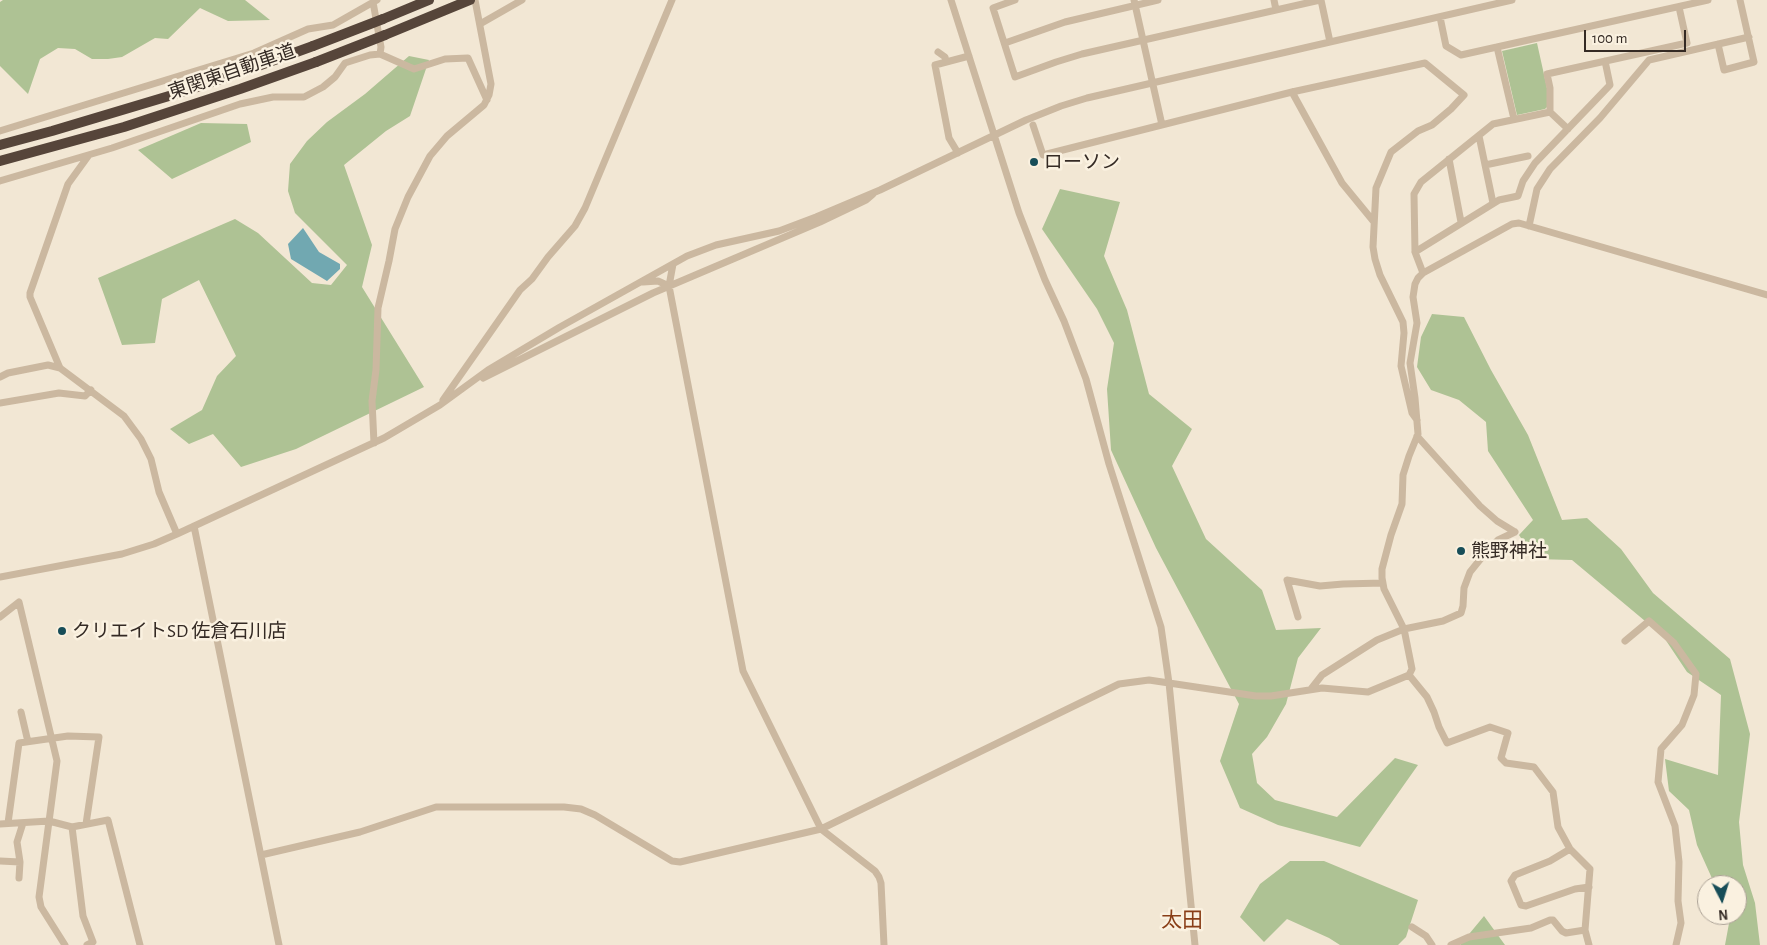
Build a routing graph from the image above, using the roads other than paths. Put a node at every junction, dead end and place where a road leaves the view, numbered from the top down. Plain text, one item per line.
1 (429, 0) edge
2 (470, 0) edge
3 (475, 0) edge
4 (522, 0) edge
5 (672, 0) edge
6 (951, 0) edge
7 (1015, 0) edge
8 (1158, 0) edge
9 (1274, 0) edge
10 (1320, 0) edge
11 (1512, 0) edge
12 (1708, 0) edge
13 (1740, 0) edge
14 (376, 1) edge
15 (1134, 2) edge
16 (1679, 7) junction
17 (1276, 10) junction
18 (1440, 16) junction
19 (480, 24) junction
20 (1749, 37) junction
21 (1143, 40) junction
22 (1330, 42) junction
23 (1004, 43) junction
24 (1718, 44) junction
25 (1497, 47) junction
26 (938, 52) dead end
27 (380, 54) junction
28 (969, 56) junction
29 (1605, 61) junction
30 (946, 62) junction
31 (1152, 82) junction
32 (1292, 92) junction
33 (486, 100) junction
34 (1550, 112) junction
35 (1514, 120) junction
36 (1033, 125) dead end
37 (1162, 125) junction
38 (1568, 129) junction
39 (0, 131) edge
40 (994, 136) junction
41 (1479, 136) junction
42 (0, 145) edge
43 (958, 153) junction
44 (89, 155) junction
45 (1528, 156) dead end
46 (1449, 159) junction
47 (0, 161) edge
48 (1485, 165) junction
49 (0, 181) edge
50 (880, 190) junction
51 (1493, 203) junction
52 (1374, 222) junction
53 (1462, 222) junction
54 (1529, 226) junction
55 (1415, 252) junction
56 (672, 264) junction
57 (1423, 273) junction
58 (641, 282) junction
59 (669, 286) junction
60 (1767, 295) edge
61 (60, 368) junction
62 (0, 377) edge
63 (461, 389) junction
64 (91, 390) junction
65 (0, 403) edge
66 (440, 405) junction
67 (1417, 420) junction
68 (1417, 436) junction
69 (374, 443) junction
70 (194, 526) junction
71 (178, 534) junction
72 (0, 577) edge
73 (1383, 583) junction
74 (0, 617) edge
75 (1298, 617) dead end
76 (1404, 629) junction
77 (1625, 641) dead end
78 (1409, 675) junction
79 (1169, 683) junction
80 (1311, 689) junction
81 (21, 712) dead end
82 (51, 738) junction
83 (28, 742) junction
84 (49, 821) junction
85 (23, 823) junction
86 (4, 824) edge
87 (86, 824) junction
88 (72, 827) junction
89 (821, 829) junction
90 (1570, 849) junction
91 (261, 855) junction
92 (0, 861) edge
93 (20, 862) junction
94 (19, 878) dead end
95 (1589, 887) junction
96 (1412, 927) dead end
97 (1585, 930) junction
98 (65, 945) edge
99 (87, 945) edge
100 (140, 945) edge
101 (279, 945) edge
102 (884, 945) edge
103 (1195, 945) edge
104 (1432, 945) edge
105 (1450, 945) edge
106 (1589, 945) edge
107 (1676, 945) edge

1 - 42 highway, 東関東自動車道, bridge
2 - 47 highway, 東関東自動車道, bridge
3 - 19 street
4 - 19 street
5 - 66 street
6 - 28 street
7 - 23 street
8 - 15 street
9 - 17 street
10 - 17 street
10 - 22 street
11 - 18 street
12 - 16 street
13 - 20 street
14 - 27 street
14 - 39 street
15 - 21 street
15 - 23 street
16 - 25 street
16 - 29 street
17 - 21 street
18 - 22 street
18 - 25 street
19 - 33 street
20 - 24 street
20 - 24 street
21 - 23 street
21 - 31 street
22 - 31 street
24 - 54 street
25 - 35 street
26 - 30 street
27 - 33 street
27 - 44 street
28 - 30 street
28 - 40 street
29 - 34 street
29 - 38 street
30 - 43 street
31 - 37 street
31 - 40 street
32 - 37 street
32 - 52 street
32 - 52 street
33 - 69 street
34 - 35 street
34 - 38 street
35 - 41 street
36 - 37 street
38 - 51 street
40 - 43 street
40 - 79 street
41 - 46 street
41 - 48 street
43 - 50 street
44 - 49 street
44 - 61 street
45 - 48 street
46 - 53 street
46 - 55 street
48 - 51 street
50 - 56 street
50 - 59 street
51 - 53 street
52 - 67 street
53 - 55 street
54 - 57 street
54 - 60 street
55 - 57 street
56 - 58 street
56 - 59 street
57 - 67 street
58 - 59 street
58 - 63 street
59 - 63 street
59 - 89 street
61 - 62 street
61 - 64 street
63 - 66 street
64 - 65 street
64 - 71 street
66 - 69 street
67 - 68 street
68 - 73 street
68 - 76 street
69 - 70 street
70 - 71 street
70 - 91 street
71 - 72 street
73 - 75 street
73 - 76 street
74 - 82 street
76 - 78 street
76 - 80 street
77 - 107 street
78 - 80 street
78 - 90 street
79 - 80 street
79 - 89 street
79 - 103 street
81 - 83 street
82 - 83 street
82 - 84 street
82 - 87 street
83 - 86 street
84 - 85 street
84 - 88 street
84 - 98 street
85 - 86 street
85 - 93 street
87 - 88 street
87 - 100 street
88 - 99 street
89 - 91 street
89 - 102 street
90 - 95 street
90 - 95 street
91 - 101 street
92 - 93 street
93 - 94 street
95 - 97 street
96 - 104 street
97 - 105 street
97 - 106 street

